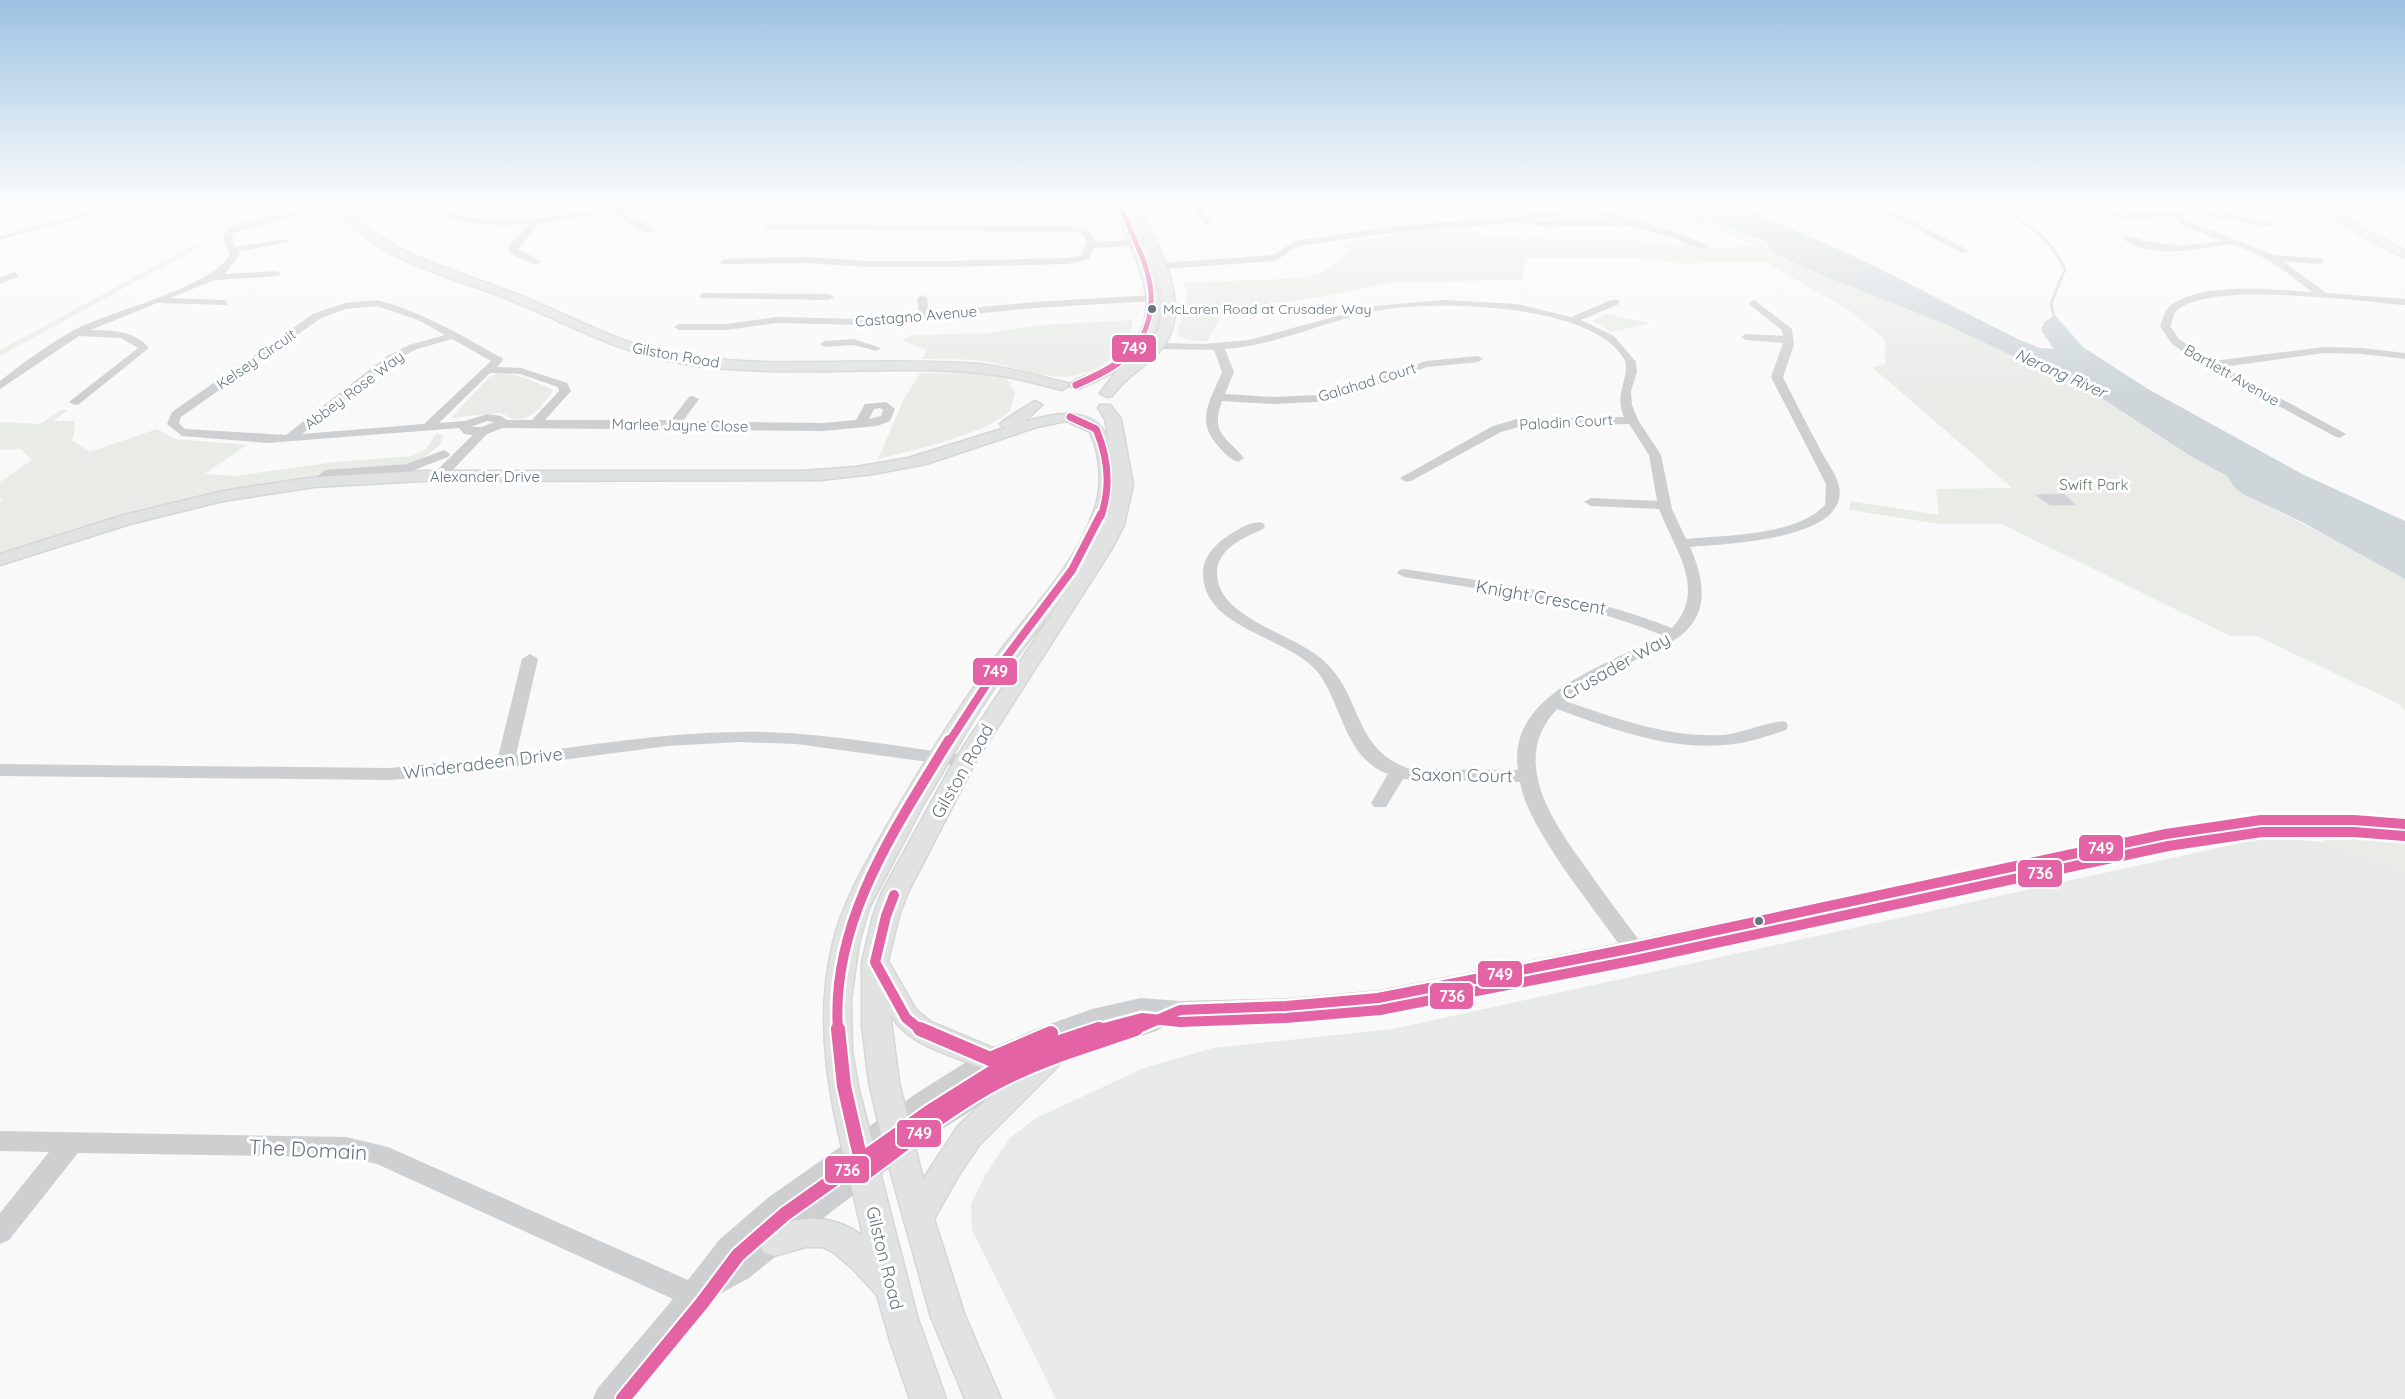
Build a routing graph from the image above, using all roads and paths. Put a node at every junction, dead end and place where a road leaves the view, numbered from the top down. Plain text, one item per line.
1 (228, 265) edge
2 (422, 265) edge
3 (1145, 265) edge
4 (1168, 265) edge
5 (2283, 265) edge
6 (1163, 266) joint
7 (276, 274) dead end
8 (14, 275) dead end
9 (212, 277) junction
10 (0, 281) edge
11 (704, 296) dead end
12 (2323, 296) junction
13 (829, 297) dead end
14 (922, 298) dead end
15 (1152, 298) junction
16 (154, 301) junction
17 (1615, 302) dead end
18 (2405, 302) edge
19 (223, 303) dead end
20 (1754, 303) dead end
21 (782, 309) junction
22 (925, 317) junction
23 (1573, 320) junction
24 (864, 322) junction
25 (679, 327) dead end
26 (727, 327) junction
27 (77, 333) junction
28 (455, 335) junction
29 (1746, 337) dead end
30 (1789, 339) junction
31 (731, 341) dead end
32 (854, 342) junction
33 (825, 344) dead end
34 (1157, 346) junction
35 (1218, 346) junction
36 (876, 348) dead end
37 (2405, 356) edge
38 (1478, 359) dead end
39 (2211, 365) junction
40 (489, 370) junction
41 (1012, 374) junction
42 (1069, 385) junction
43 (0, 386) edge
44 (1219, 398) junction
45 (693, 399) dead end
46 (1036, 400) junction
47 (1106, 401) junction
48 (75, 402) dead end
49 (1066, 417) junction
50 (1631, 420) junction
51 (861, 423) dead end
52 (500, 424) junction
53 (535, 424) junction
54 (674, 424) junction
55 (429, 426) junction
56 (467, 428) junction
57 (483, 431) junction
58 (2340, 434) dead end
59 (290, 439) junction
60 (976, 442) junction
61 (444, 454) junction
62 (461, 454) junction
63 (1238, 459) dead end
64 (431, 476) junction
65 (471, 476) junction
66 (1406, 478) dead end
67 (314, 482) junction
68 (1590, 502) dead end
69 (1663, 505) junction
70 (1258, 526) dead end
71 (1681, 544) junction
72 (0, 560) edge
73 (1404, 573) dead end
74 (1674, 634) junction
75 (530, 659) dead end
76 (1553, 702) junction
77 (1780, 726) dead end
78 (938, 756) junction
79 (506, 760) junction
80 (965, 760) junction
81 (0, 770) edge
82 (1398, 773) junction
83 (1526, 776) junction
84 (1380, 803) dead end
85 (2405, 824) edge
86 (1633, 948) junction
87 (876, 962) junction
88 (1180, 1010) junction
89 (990, 1059) junction
90 (1047, 1059) junction
91 (896, 1135) junction
92 (0, 1141) edge
93 (73, 1141) junction
94 (861, 1161) junction
95 (918, 1218) junction
96 (0, 1232) edge
97 (774, 1241) junction
98 (889, 1285) junction
99 (693, 1295) junction
100 (608, 1399) edge
101 (928, 1399) edge
102 (983, 1399) edge

1 - 9 street
2 - 41 main road, Gilston Road
3 - 15 main road, Alexander Drive
4 - 6 street
5 - 12 street
6 - 34 main road
7 - 9 street
8 - 10 street
9 - 16 street
11 - 21 street
12 - 18 street, Bartlett Avenue
12 - 39 street, Bartlett Avenue
13 - 21 street
14 - 22 street
15 - 22 street, Castagno Avenue
15 - 42 main road, Alexander Drive
16 - 19 street
16 - 27 street
17 - 23 street
20 - 30 street
21 - 24 street, Castagno Avenue
21 - 26 street, Castagno Avenue
22 - 24 street, Castagno Avenue
23 - 35 street, Crusader Way
23 - 50 street, Crusader Way
24 - 32 street
25 - 26 street, Castagno Avenue
26 - 31 street
27 - 43 street
27 - 48 street
28 - 40 street, Kelsey Circuit
28 - 59 street, Abbey Rose Way
28 - 59 street, Kelsey Circuit
29 - 30 street
30 - 71 street
32 - 33 street
32 - 36 street
34 - 35 street, Crusader Way
34 - 47 main road
35 - 44 street
37 - 39 street
38 - 44 street, Galahad Court
39 - 58 street, Bartlett Avenue
40 - 53 street
40 - 55 street
41 - 42 main road, Gilston Road
41 - 46 main road
42 - 46 main road, Alexander Drive
42 - 47 main road, Gilston Road
44 - 63 street
45 - 54 street
46 - 49 main road, Gilston Road
46 - 60 main road, Alexander Drive
47 - 49 main road, Alexander Drive
47 - 80 main road, Gilston Road
49 - 60 main road, Alexander Drive
49 - 78 main road, Gilston Road
50 - 66 street, Paladin Court
50 - 69 street, Crusader Way
51 - 54 street, Marlee Jayne Close
52 - 53 street, Marlee Jayne Close
52 - 56 street
52 - 57 street
53 - 54 street, Marlee Jayne Close
55 - 56 street, Kelsey Circuit
55 - 59 street, Kelsey Circuit
56 - 57 street
56 - 61 street
57 - 62 street
60 - 65 main road, Alexander Drive
61 - 64 street
61 - 67 street
62 - 64 street
62 - 65 street
64 - 65 main road, Alexander Drive
64 - 67 main road, Alexander Drive
67 - 72 main road, Alexander Drive
68 - 69 street
69 - 71 street, Crusader Way
70 - 82 street, Saxon Court
71 - 74 street, Crusader Way
73 - 74 street, Knight Crescent
74 - 76 street, Crusader Way
75 - 79 street
76 - 77 street
76 - 83 street, Crusader Way
78 - 79 street, Winderadeen Drive
78 - 80 street, Winderadeen Drive
78 - 94 main road, Gilston Road
79 - 81 street, Winderadeen Drive
80 - 87 main road, Gilston Road
82 - 83 street, Saxon Court
82 - 84 street
83 - 86 street, Crusader Way
85 - 86 street
86 - 88 street
87 - 89 main road
87 - 91 main road, Gilston Road
88 - 89 street
88 - 90 street
89 - 91 street
90 - 91 street
90 - 95 main road
91 - 94 street
91 - 95 main road, Gilston Road
92 - 93 street, The Domain
93 - 96 street
93 - 99 street, The Domain
94 - 97 street
94 - 98 main road, Gilston Road
94 - 99 street
95 - 102 main road, Gilston Road
97 - 98 main road
97 - 99 street
98 - 101 main road, Gilston Road
99 - 100 street

